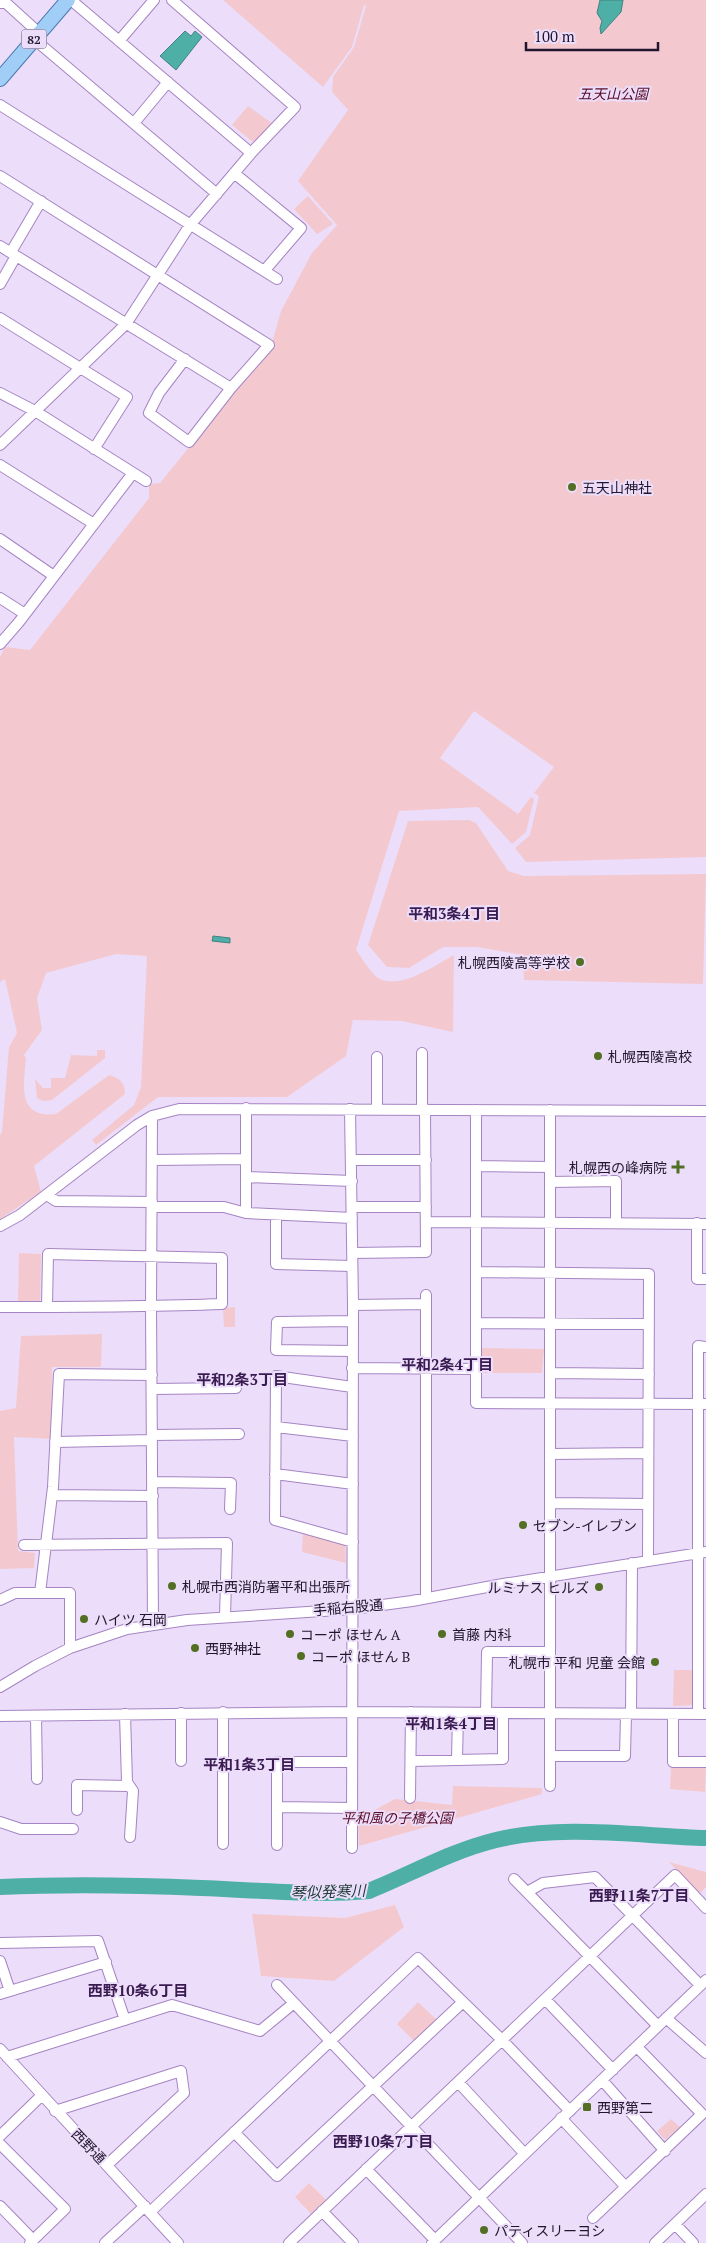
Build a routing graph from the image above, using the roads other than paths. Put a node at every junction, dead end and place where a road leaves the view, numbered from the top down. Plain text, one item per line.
1 (69, 0) edge
2 (154, 0) edge
3 (172, 0) edge
4 (0, 3) edge
5 (37, 36) junction
6 (119, 41) junction
7 (0, 79) edge
8 (168, 82) junction
9 (0, 105) edge
10 (134, 123) junction
11 (251, 153) junction
12 (234, 173) junction
13 (0, 176) edge
14 (217, 194) junction
15 (41, 201) junction
16 (190, 225) junction
17 (0, 246) edge
18 (14, 254) junction
19 (265, 270) junction
20 (158, 275) junction
21 (277, 279) dead end
22 (0, 284) edge
23 (0, 318) edge
24 (127, 322) junction
25 (185, 359) junction
26 (80, 368) junction
27 (231, 388) junction
28 (0, 393) edge
29 (35, 411) junction
30 (0, 445) edge
31 (94, 449) junction
32 (0, 465) edge
33 (133, 473) junction
34 (146, 482) dead end
35 (94, 524) junction
36 (0, 539) edge
37 (54, 576) junction
38 (0, 598) edge
39 (25, 614) junction
40 (0, 644) edge
41 (422, 1053) dead end
42 (377, 1057) dead end
43 (246, 1108) junction
44 (350, 1109) junction
45 (376, 1109) junction
46 (424, 1109) junction
47 (476, 1110) junction
48 (550, 1110) junction
49 (706, 1111) edge
50 (152, 1116) junction
51 (246, 1159) junction
52 (152, 1160) junction
53 (352, 1160) junction
54 (426, 1160) junction
55 (476, 1166) junction
56 (550, 1167) junction
57 (246, 1177) junction
58 (352, 1181) junction
59 (550, 1182) junction
60 (47, 1195) junction
61 (152, 1205) junction
62 (352, 1207) junction
63 (426, 1207) junction
64 (246, 1213) junction
65 (276, 1215) junction
66 (352, 1218) junction
67 (426, 1222) junction
68 (476, 1222) junction
69 (550, 1222) junction
70 (616, 1222) junction
71 (702, 1223) edge
72 (0, 1226) edge
73 (352, 1253) junction
74 (151, 1255) junction
75 (352, 1266) junction
76 (477, 1272) junction
77 (550, 1274) junction
78 (706, 1279) edge
79 (353, 1305) junction
80 (151, 1306) junction
81 (0, 1307) edge
82 (47, 1307) junction
83 (352, 1321) junction
84 (476, 1323) junction
85 (551, 1323) junction
86 (649, 1324) junction
87 (706, 1346) edge
88 (352, 1351) junction
89 (352, 1368) junction
90 (426, 1368) junction
91 (476, 1369) junction
92 (550, 1373) junction
93 (152, 1374) junction
94 (649, 1374) junction
95 (352, 1387) junction
96 (236, 1388) dead end
97 (152, 1389) junction
98 (551, 1404) junction
99 (702, 1404) edge
100 (649, 1405) junction
101 (276, 1426) junction
102 (239, 1434) dead end
103 (353, 1436) junction
104 (152, 1437) junction
105 (55, 1442) junction
106 (551, 1454) junction
107 (648, 1454) junction
108 (702, 1455) edge
109 (275, 1474) junction
110 (153, 1482) junction
111 (353, 1484) junction
112 (52, 1495) junction
113 (153, 1496) junction
114 (550, 1503) junction
115 (648, 1504) junction
116 (230, 1509) dead end
117 (353, 1542) junction
118 (153, 1544) junction
119 (24, 1545) dead end
120 (46, 1545) junction
121 (702, 1552) edge
122 (648, 1560) junction
123 (632, 1563) junction
124 (550, 1576) junction
125 (40, 1593) junction
126 (426, 1598) junction
127 (0, 1600) edge
128 (702, 1605) edge
129 (352, 1609) junction
130 (226, 1617) junction
131 (153, 1625) junction
132 (70, 1648) junction
133 (550, 1652) junction
134 (702, 1659) edge
135 (0, 1687) edge
136 (223, 1712) junction
137 (352, 1712) junction
138 (411, 1712) junction
139 (181, 1713) junction
140 (458, 1713) junction
141 (486, 1713) junction
142 (503, 1713) junction
143 (550, 1713) junction
144 (125, 1714) junction
145 (628, 1714) junction
146 (673, 1714) junction
147 (702, 1714) edge
148 (0, 1716) edge
149 (36, 1716) junction
150 (550, 1756) junction
151 (457, 1760) junction
152 (181, 1761) dead end
153 (411, 1761) junction
154 (352, 1762) junction
155 (706, 1762) edge
156 (37, 1779) dead end
157 (130, 1786) junction
158 (550, 1786) dead end
159 (410, 1798) dead end
160 (277, 1807) junction
161 (352, 1808) junction
162 (76, 1810) dead end
163 (0, 1822) edge
164 (73, 1829) dead end
165 (130, 1837) dead end
166 (223, 1844) dead end
167 (277, 1845) dead end
168 (352, 1848) dead end
169 (514, 1879) dead end
170 (527, 1892) junction
171 (706, 1908) edge
172 (632, 1916) junction
173 (0, 1943) edge
174 (590, 1956) junction
175 (0, 1961) edge
176 (106, 1962) junction
177 (703, 1982) edge
178 (277, 1984) dead end
179 (5, 1992) edge
180 (545, 1999) junction
181 (463, 2002) junction
182 (294, 2003) junction
183 (125, 2020) junction
184 (662, 2022) junction
185 (330, 2039) junction
186 (502, 2040) junction
187 (637, 2047) junction
188 (2, 2052) edge
189 (706, 2053) edge
190 (613, 2070) junction
191 (602, 2080) junction
192 (458, 2082) junction
193 (374, 2085) junction
194 (41, 2096) junction
195 (55, 2111) junction
196 (566, 2114) junction
197 (412, 2126) junction
198 (234, 2132) junction
199 (0, 2136) edge
200 (0, 2144) edge
201 (665, 2151) junction
202 (524, 2153) junction
203 (107, 2165) junction
204 (366, 2169) junction
205 (625, 2186) junction
206 (706, 2194) edge
207 (479, 2197) junction
208 (0, 2206) edge
209 (147, 2209) junction
210 (322, 2211) junction
211 (593, 2218) dead end
212 (675, 2224) junction
213 (32, 2241) edge
214 (433, 2241) edge
215 (105, 2243) edge
216 (178, 2243) edge
217 (289, 2243) edge
218 (353, 2243) edge
219 (522, 2243) edge
220 (655, 2243) edge
221 (693, 2243) edge

1 - 5 main road, 82
1 - 6 street
2 - 6 street
3 - 11 street
4 - 5 street
5 - 7 main road, 82
5 - 10 street
6 - 8 street
8 - 10 street
8 - 11 street
9 - 16 street
10 - 14 street
11 - 12 street
12 - 14 street
12 - 19 street
13 - 15 street
14 - 16 street
15 - 18 street
15 - 20 street
16 - 19 street
16 - 20 street
17 - 18 street
18 - 22 street
18 - 24 street
19 - 21 street
20 - 24 street
20 - 27 street
23 - 26 street
24 - 25 street
24 - 26 street
25 - 27 street
25 - 27 street
26 - 29 street
26 - 31 street
28 - 29 street
29 - 30 street
29 - 31 street
31 - 33 street
32 - 35 street
33 - 34 street
33 - 35 street
35 - 37 street
36 - 37 street
37 - 39 street
38 - 39 street
39 - 40 street
41 - 46 street
42 - 45 street
43 - 44 street
43 - 50 street
43 - 51 street
44 - 45 street
44 - 53 street
45 - 46 street
46 - 47 street
46 - 54 street
47 - 48 street
47 - 55 street
48 - 49 street
48 - 56 street
50 - 52 street
50 - 60 street
51 - 52 street
51 - 57 street
52 - 61 street
53 - 54 street
53 - 58 street
54 - 63 street
55 - 56 street
55 - 68 street
56 - 59 street
57 - 58 street
57 - 64 street
58 - 62 street
59 - 69 street
59 - 70 street
60 - 61 street
60 - 72 street
61 - 64 street
61 - 74 street
62 - 63 street
62 - 66 street
63 - 67 street
64 - 65 street
65 - 66 street
65 - 75 street
66 - 73 street
67 - 68 street
67 - 73 street
68 - 69 street
68 - 76 street
69 - 70 street
69 - 77 street
70 - 71 street
71 - 78 street
73 - 75 street
74 - 80 street
74 - 80 street
74 - 82 street
75 - 79 street
76 - 77 street
76 - 84 street
77 - 85 street
77 - 86 street
79 - 83 street
79 - 90 street
80 - 82 street
80 - 93 street
81 - 82 street
83 - 88 street
83 - 88 street
84 - 85 street
84 - 91 street
85 - 86 street
85 - 92 street
86 - 94 street
87 - 99 street
88 - 89 street
89 - 90 street
89 - 95 street
90 - 91 street
90 - 126 street
91 - 98 street
92 - 94 street
92 - 98 street
93 - 97 street
93 - 105 street
94 - 100 street
95 - 101 street
95 - 103 street
96 - 97 street
97 - 104 street
98 - 100 street
98 - 106 street
99 - 100 street
99 - 108 street
100 - 107 street
101 - 103 street
101 - 109 street
102 - 104 street
103 - 111 street
104 - 105 street
104 - 110 street
105 - 112 street
106 - 107 street
106 - 114 street
107 - 115 street
108 - 121 street
109 - 111 street
109 - 117 street
110 - 113 street
110 - 116 street
111 - 117 street
112 - 113 street
112 - 120 street
113 - 118 street
114 - 115 street
114 - 124 street
115 - 122 street
117 - 129 street
118 - 120 street
118 - 130 street
118 - 131 street
119 - 120 street
120 - 125 street
121 - 122 street, 手稲右股通
121 - 128 street
122 - 123 street, 手稲右股通
123 - 124 street, 手稲右股通
123 - 145 street
124 - 126 street, 手稲右股通
124 - 133 street
125 - 127 street
125 - 132 street
126 - 129 street, 手稲右股通
128 - 134 street
129 - 130 street, 手稲右股通
129 - 137 street
130 - 131 street, 手稲右股通
131 - 132 street, 手稲右股通
132 - 135 street, 手稲右股通
133 - 141 street
133 - 143 street
134 - 147 street
136 - 137 street
136 - 139 street
136 - 166 street
137 - 138 street
137 - 154 street
138 - 140 street
138 - 153 street
139 - 144 street
139 - 152 street
140 - 141 street
140 - 151 street
141 - 142 street
142 - 143 street
142 - 151 street
143 - 145 street
143 - 150 street
144 - 149 street
144 - 157 street
145 - 146 street
145 - 150 street
146 - 147 street
146 - 155 street
148 - 149 street
149 - 156 street
150 - 158 street
151 - 153 street
153 - 159 street
154 - 160 street
154 - 161 street
157 - 162 street
157 - 165 street
160 - 161 street
160 - 167 street
161 - 168 street
163 - 164 street
169 - 170 street
170 - 172 street
170 - 174 street
171 - 172 street
172 - 174 street
172 - 177 street
173 - 176 street
174 - 180 street
174 - 184 street
175 - 179 street
176 - 179 street
176 - 183 street
177 - 184 street
178 - 182 street
180 - 186 street
180 - 190 street
181 - 185 street
181 - 186 street
181 - 193 street
182 - 183 street
182 - 185 street
183 - 188 street
184 - 187 street
184 - 189 street
185 - 193 street
185 - 198 street
186 - 192 street
186 - 196 street
187 - 190 street
187 - 201 street
188 - 194 street, 西野通
190 - 191 street
191 - 196 street
191 - 201 street
192 - 197 street
192 - 202 street
193 - 197 street
193 - 198 street
194 - 195 street, 西野通
194 - 199 street
195 - 203 street, 西野通
195 - 203 street
196 - 202 street
196 - 205 street
197 - 204 street
197 - 207 street
198 - 209 street
200 - 213 street
201 - 205 street
202 - 207 street
203 - 209 street, 西野通
204 - 210 street
204 - 214 street
205 - 211 street
206 - 212 street
207 - 214 street
207 - 219 street
208 - 213 street
209 - 215 street
209 - 216 street, 西野通
210 - 217 street
210 - 218 street
212 - 220 street
212 - 221 street

